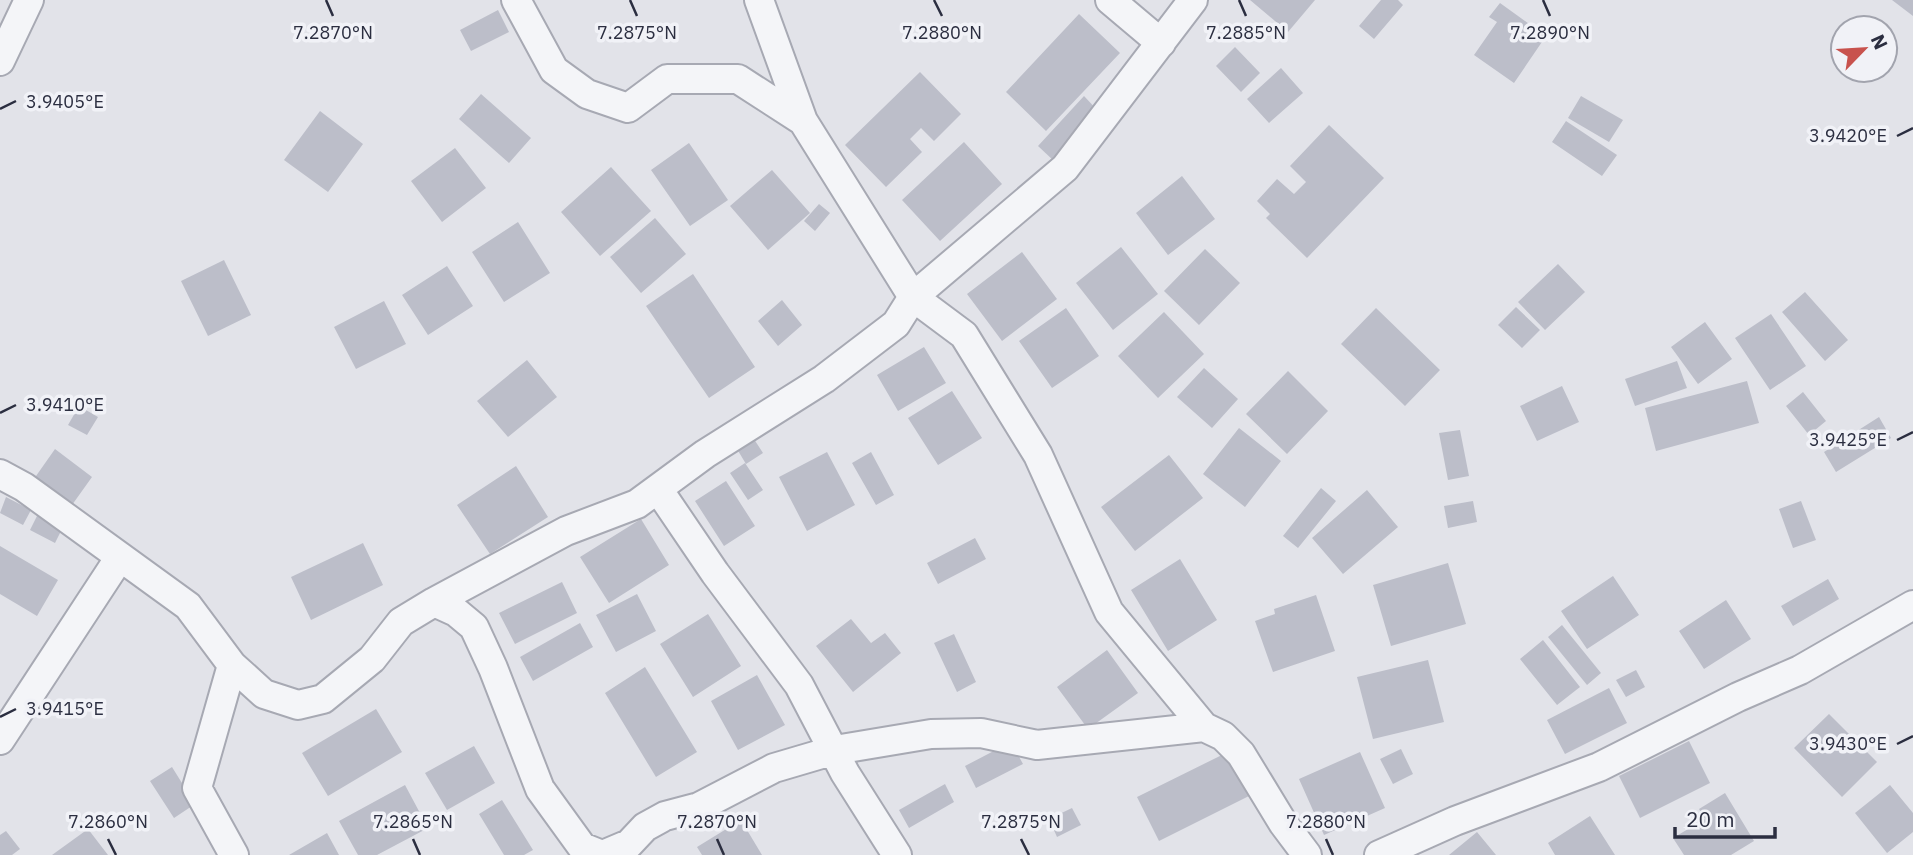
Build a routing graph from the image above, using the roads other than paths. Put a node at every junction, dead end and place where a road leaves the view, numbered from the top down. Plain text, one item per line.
1 (29, 0) edge
2 (516, 0) edge
3 (759, 0) edge
4 (1110, 0) edge
5 (1194, 0) edge
6 (1161, 43) junction
7 (0, 61) edge
8 (803, 121) junction
9 (913, 297) junction
10 (0, 474) edge
11 (658, 489) junction
12 (120, 557) junction
13 (434, 602) junction
14 (1913, 605) edge
15 (232, 665) junction
16 (1204, 727) junction
17 (0, 740) edge
18 (835, 750) junction
19 (1390, 853) edge
20 (233, 855) edge
21 (602, 855) edge
22 (897, 855) edge
23 (1307, 855) edge

1 - 7 street
2 - 8 street
3 - 8 street
4 - 6 street
5 - 6 street
6 - 9 street
8 - 9 street
9 - 11 street
9 - 16 street
10 - 12 street
11 - 13 street
11 - 18 street
12 - 15 street
12 - 17 street
13 - 15 street
13 - 21 street
14 - 19 street
15 - 20 street
16 - 18 street
16 - 23 street
18 - 21 street
18 - 22 street

